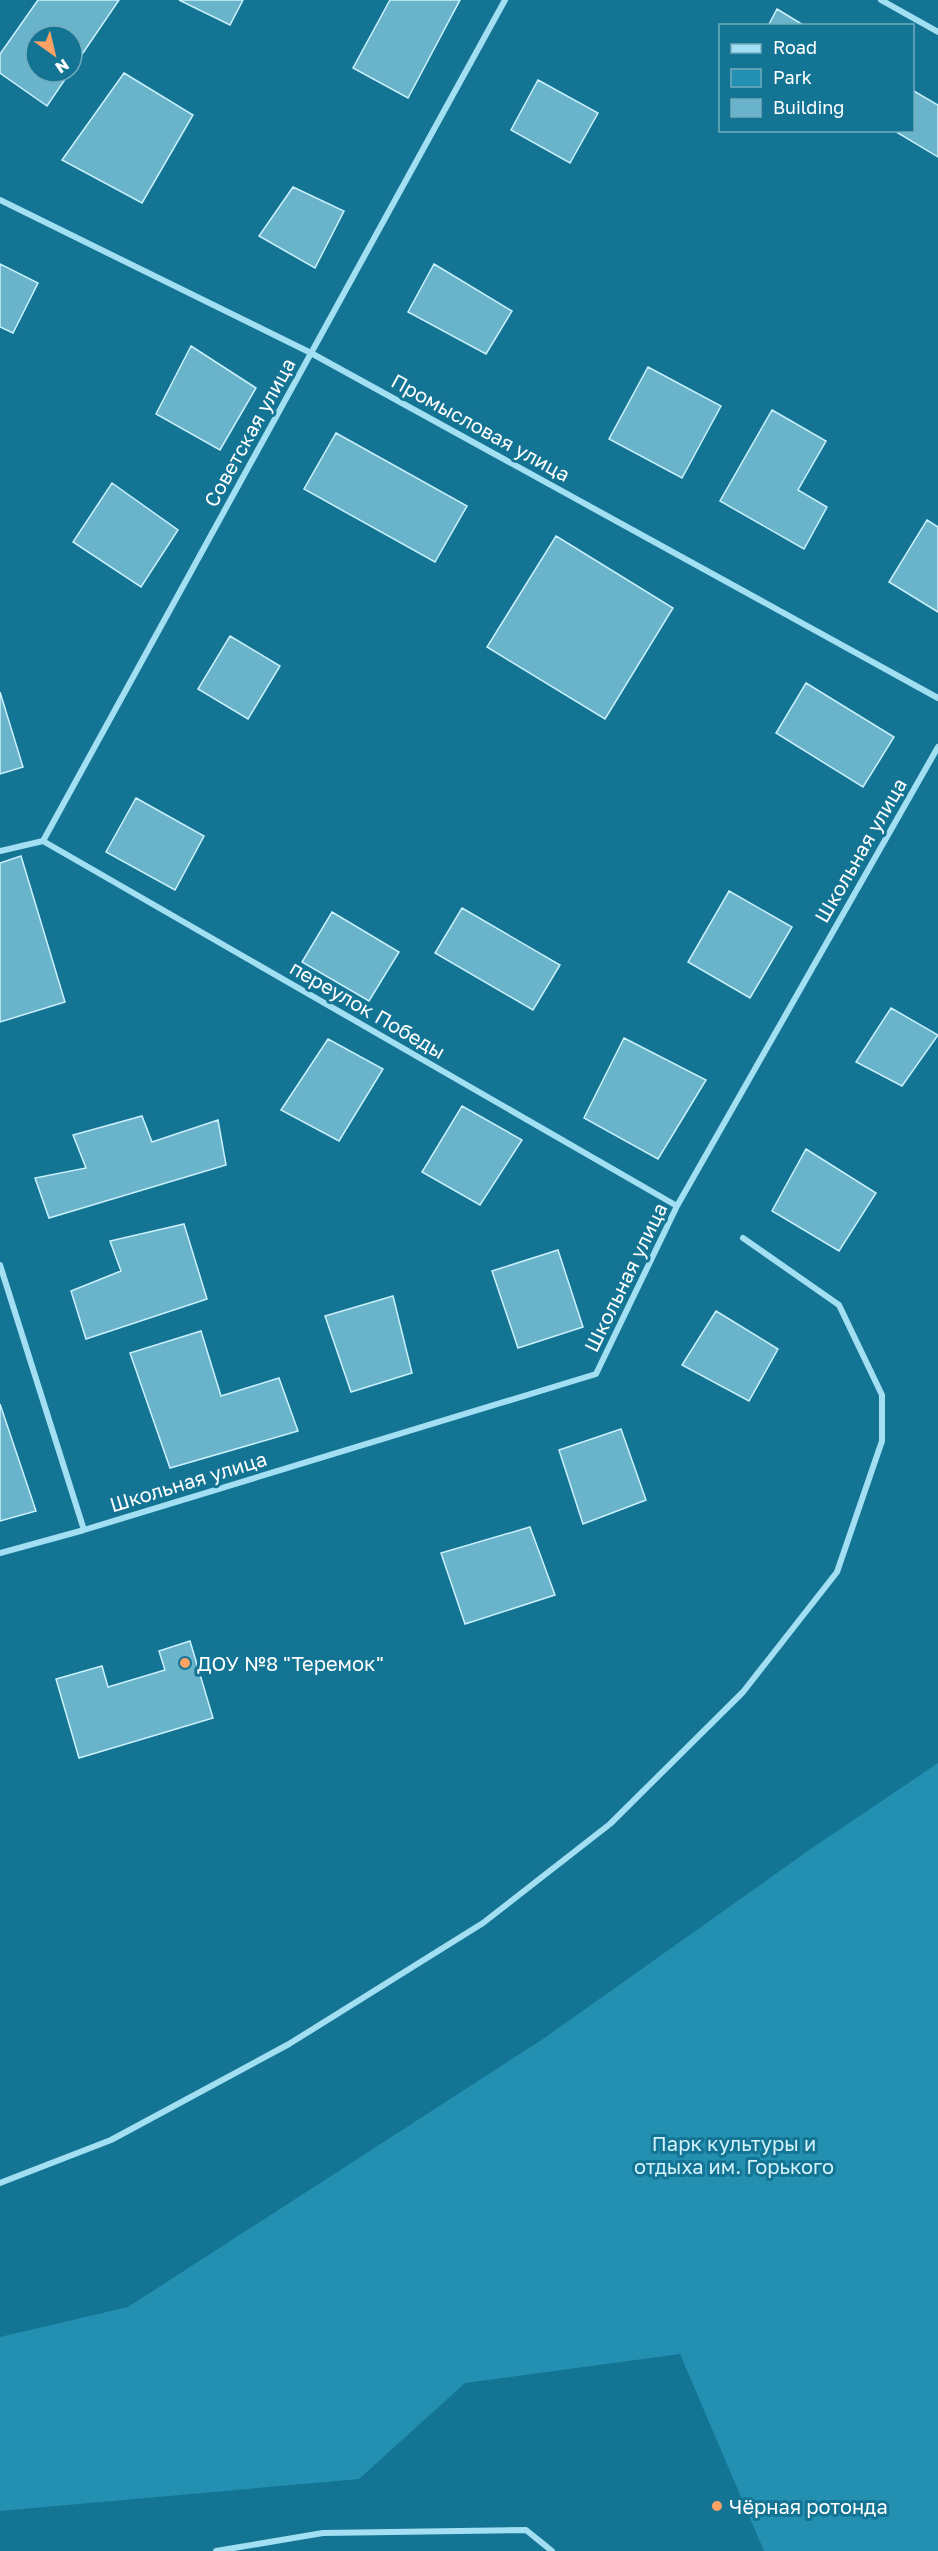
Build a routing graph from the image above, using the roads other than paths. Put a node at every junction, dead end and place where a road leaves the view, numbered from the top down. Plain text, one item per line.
1 (505, 0) edge
2 (881, 0) edge
3 (938, 32) edge
4 (0, 200) edge
5 (311, 352) junction
6 (938, 698) edge
7 (938, 747) edge
8 (43, 841) junction
9 (0, 851) edge
10 (677, 1206) junction
11 (743, 1238) dead end
12 (0, 1265) edge
13 (84, 1530) junction
14 (0, 1553) edge
15 (0, 2183) edge
16 (216, 2551) edge
17 (552, 2551) edge

1 - 5 street, Советская улица
2 - 3 street
4 - 5 street, Промысловая улица
5 - 6 street, Промысловая улица
5 - 8 street, Советская улица
7 - 10 street, Школьная улица
8 - 9 street
8 - 10 street, переулок Победы
10 - 13 street, Школьная улица
11 - 15 street
12 - 13 street
13 - 14 street, Школьная улица
16 - 17 street

